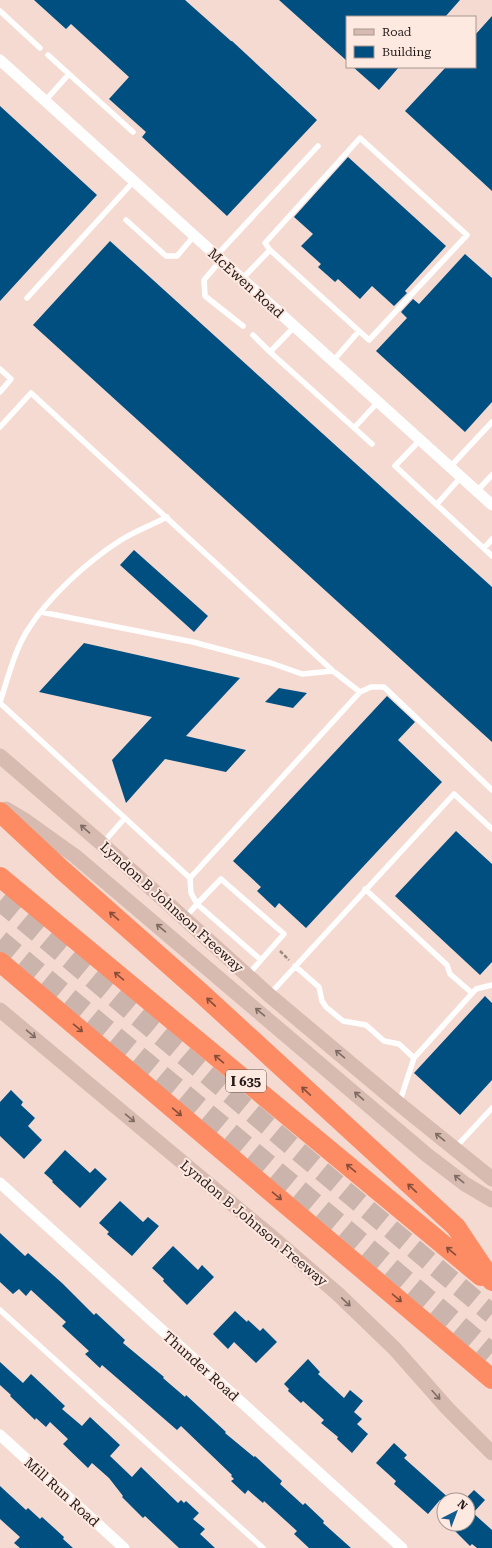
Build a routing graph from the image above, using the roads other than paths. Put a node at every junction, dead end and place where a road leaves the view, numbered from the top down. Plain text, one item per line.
1 (0, 11) edge
2 (40, 48) dead end
3 (48, 55) dead end
4 (0, 60) edge
5 (70, 74) junction
6 (45, 101) junction
7 (133, 132) dead end
8 (318, 146) dead end
9 (134, 181) junction
10 (126, 220) dead end
11 (194, 236) junction
12 (270, 250) junction
13 (219, 258) junction
14 (242, 279) junction
15 (27, 298) dead end
16 (243, 326) dead end
17 (294, 326) junction
18 (359, 331) junction
19 (252, 335) dead end
20 (270, 352) junction
21 (333, 361) junction
22 (0, 370) edge
23 (0, 392) edge
24 (378, 402) junction
25 (492, 422) edge
26 (0, 427) edge
27 (354, 428) junction
28 (420, 440) junction
29 (372, 444) dead end
30 (450, 467) junction
31 (492, 475) edge
32 (461, 477) junction
33 (477, 491) junction
34 (437, 504) junction
35 (492, 505) edge
36 (167, 517) junction
37 (492, 539) edge
38 (484, 548) junction
39 (492, 556) edge
40 (41, 612) junction
41 (333, 672) junction
42 (360, 692) junction
43 (0, 702) edge
44 (0, 756) edge
45 (492, 790) edge
46 (0, 805) edge
47 (0, 812) edge
48 (125, 818) junction
49 (492, 829) edge
50 (102, 844) junction
51 (0, 877) edge
52 (190, 878) junction
53 (365, 890) junction
54 (196, 904) junction
55 (184, 918) junction
56 (261, 960) junction
57 (0, 962) edge
58 (296, 966) junction
59 (248, 976) junction
60 (492, 985) edge
61 (472, 993) junction
62 (269, 995) junction
63 (0, 1010) edge
64 (414, 1058) junction
65 (399, 1104) junction
66 (492, 1108) edge
67 (454, 1149) junction
68 (492, 1179) edge
69 (0, 1183) edge
70 (492, 1200) edge
71 (492, 1281) edge
72 (492, 1285) edge
73 (0, 1310) edge
74 (476, 1365) junction
75 (492, 1379) edge
76 (492, 1387) edge
77 (0, 1435) edge
78 (492, 1453) edge
79 (124, 1548) edge
80 (263, 1548) edge
81 (402, 1548) edge

1 - 2 lane
3 - 5 lane
4 - 6 street, McEwen Road
5 - 6 lane
5 - 7 lane
6 - 9 street, McEwen Road
8 - 13 lane
9 - 11 street, McEwen Road
9 - 15 lane
10 - 11 lane
11 - 13 street, McEwen Road
12 - 14 lane
12 - 18 lane
12 - 18 lane
13 - 14 street, McEwen Road
13 - 16 lane
14 - 17 street, McEwen Road
17 - 20 lane
17 - 21 street, McEwen Road
18 - 21 lane
19 - 20 lane
20 - 27 lane
21 - 24 street, McEwen Road
22 - 23 lane
24 - 27 lane
24 - 28 street, McEwen Road
25 - 30 lane
26 - 36 lane
27 - 29 lane
28 - 30 street, McEwen Road
28 - 34 lane
30 - 32 street, McEwen Road
31 - 33 lane
32 - 33 street, McEwen Road
32 - 34 lane
33 - 35 street, McEwen Road
34 - 38 lane
36 - 40 lane
36 - 41 lane
37 - 38 lane
38 - 39 lane
40 - 41 lane
40 - 43 lane
41 - 42 lane
42 - 45 lane
42 - 52 lane
43 - 48 lane
50 -> 44 main road, Lyndon B Johnson Freeway
70 -> 46 main road
71 -> 47 highway
48 - 50 lane
48 - 52 lane
49 - 53 lane
50 - 55 main road, Lyndon B Johnson Freeway
72 -> 51 highway, I 635
52 - 54 lane
53 - 58 lane
53 - 61 lane
54 - 55 lane
54 - 56 lane
54 - 56 lane
55 - 59 main road, Lyndon B Johnson Freeway
56 - 59 lane
57 -> 74 highway
58 - 62 lane
58 - 64 lane
59 - 62 main road, Lyndon B Johnson Freeway
60 - 61 lane
61 - 64 lane
65 -> 62 main road, Lyndon B Johnson Freeway
63 -> 78 main road, Lyndon B Johnson Freeway
64 - 65 lane
67 -> 65 main road, Lyndon B Johnson Freeway
66 - 67 lane
67 - 68 main road, Lyndon B Johnson Freeway
69 - 81 street, Thunder Road
73 - 80 lane
74 - 75 highway
74 - 76 highway
77 - 79 street, Mill Run Road

